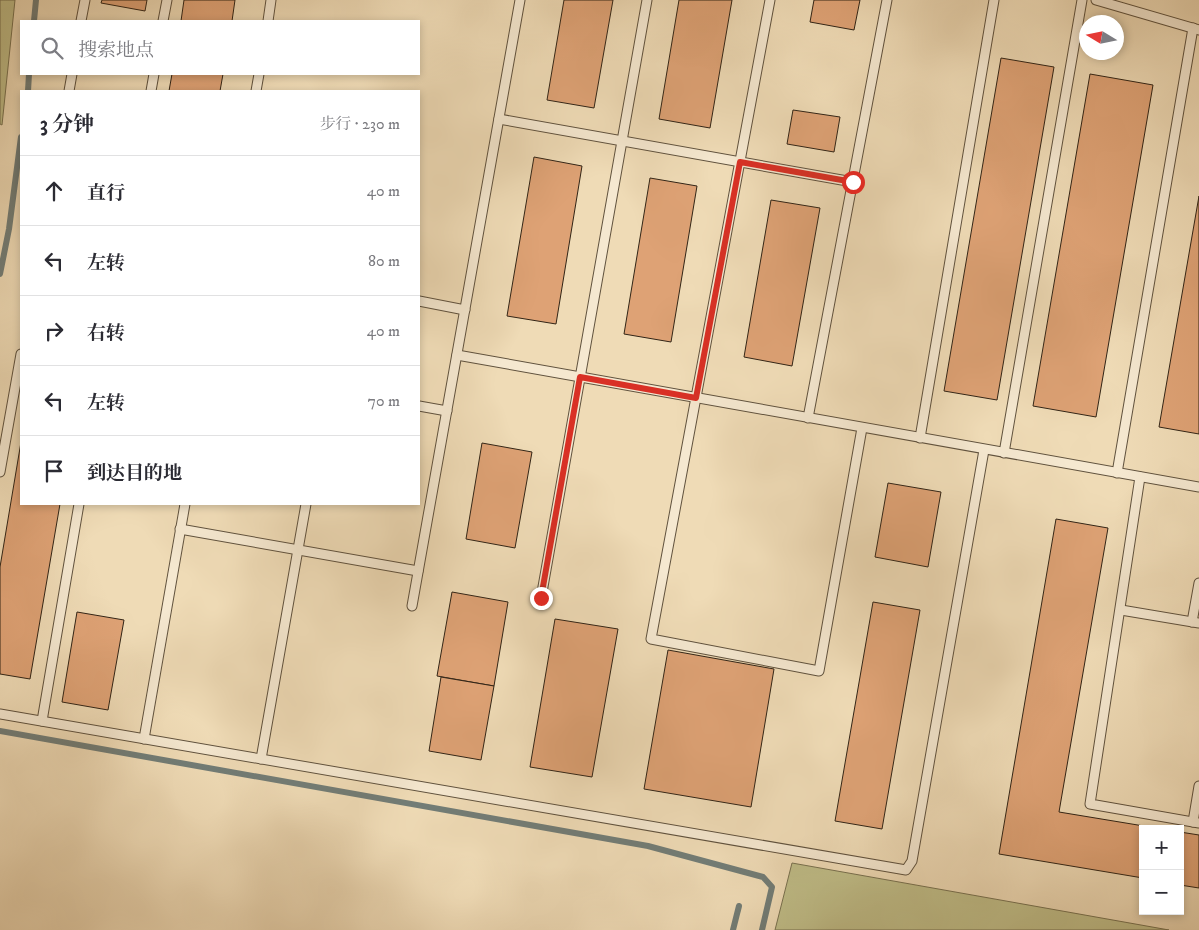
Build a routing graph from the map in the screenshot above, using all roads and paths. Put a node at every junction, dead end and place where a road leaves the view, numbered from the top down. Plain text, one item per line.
1 (85, 0) edge
2 (167, 0) edge
3 (271, 0) edge
4 (520, 0) edge
5 (647, 0) edge
6 (770, 0) edge
7 (887, 0) edge
8 (994, 0) edge
9 (1082, 0) edge
10 (1096, 0) edge
11 (82, 20) edge
12 (163, 20) edge
13 (268, 20) edge
14 (1196, 29) edge
15 (72, 75) edge
16 (154, 75) edge
17 (259, 75) edge
18 (69, 90) edge
19 (151, 90) edge
20 (256, 90) edge
21 (499, 119) junction
22 (622, 141) junction
23 (740, 162) junction
24 (853, 182) junction
25 (420, 301) edge
26 (464, 310) junction
27 (456, 355) junction
28 (20, 360) edge
29 (580, 377) junction
30 (696, 398) junction
31 (420, 406) edge
32 (447, 411) junction
33 (808, 418) junction
34 (862, 428) junction
35 (920, 438) junction
36 (984, 450) junction
37 (1004, 453) junction
38 (0, 472) edge
39 (1117, 473) junction
40 (1140, 477) junction
41 (1199, 487) edge
42 (80, 505) edge
43 (185, 505) edge
44 (306, 505) edge
45 (180, 529) junction
46 (298, 550) junction
47 (418, 571) junction
48 (1199, 583) edge
49 (541, 598) dead end
50 (412, 606) dead end
51 (1120, 610) junction
52 (1196, 623) edge
53 (0, 714) edge
54 (42, 721) junction
55 (144, 739) junction
56 (261, 759) junction
57 (1199, 786) edge
58 (1196, 822) edge

1 - 11 lane
2 - 12 lane
3 - 13 lane
4 - 21 lane
5 - 22 lane
6 - 23 lane
7 - 24 lane
8 - 35 lane
9 - 37 lane
10 - 14 lane
14 - 39 lane
15 - 18 lane
16 - 19 lane
17 - 20 lane
21 - 22 lane
21 - 26 lane
22 - 23 lane
22 - 29 lane
23 - 24 lane
23 - 30 lane
24 - 33 lane
25 - 26 lane
26 - 27 lane
27 - 29 lane
27 - 32 lane
28 - 38 lane
29 - 30 lane
29 - 49 lane
30 - 33 lane
30 - 34 lane
31 - 32 lane
32 - 47 lane
33 - 34 lane
34 - 35 lane
35 - 36 lane
36 - 37 lane
36 - 56 lane
37 - 39 lane
39 - 40 lane
40 - 41 lane
40 - 51 lane
42 - 54 lane
43 - 45 lane
44 - 46 lane
45 - 46 lane
45 - 55 lane
46 - 47 lane
46 - 56 lane
47 - 50 lane
48 - 52 lane
51 - 52 lane
51 - 58 lane
53 - 54 lane
54 - 55 lane
55 - 56 lane
57 - 58 lane

